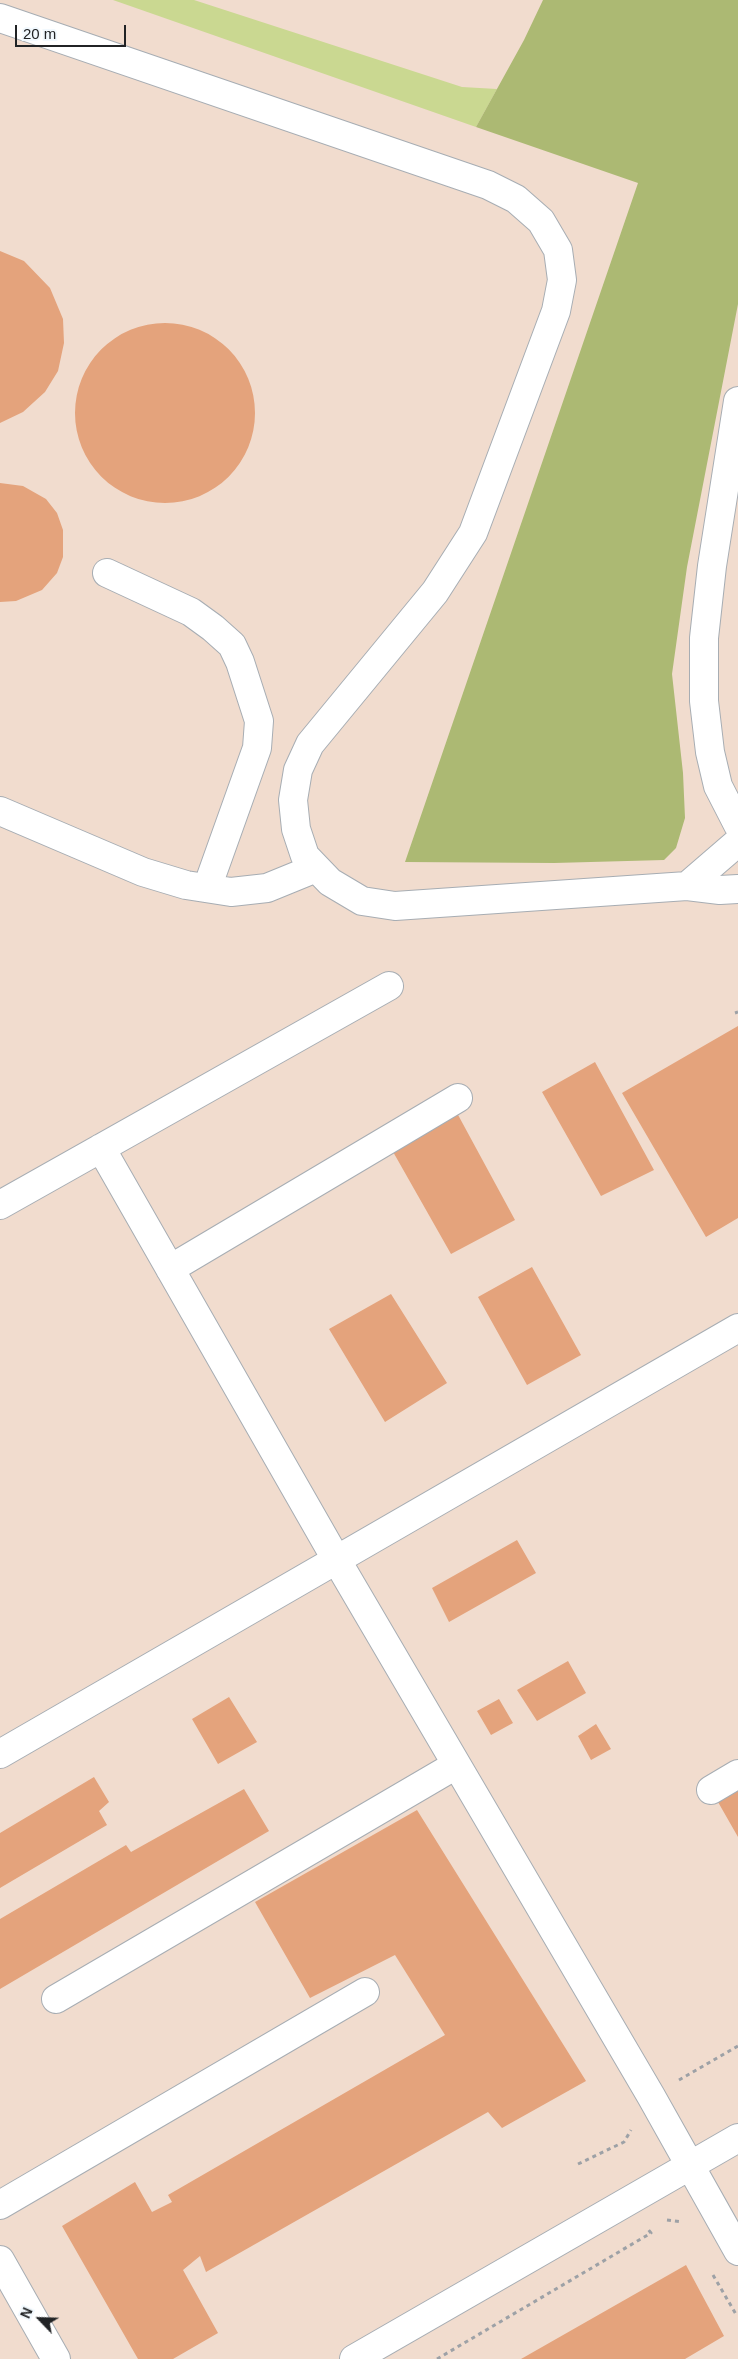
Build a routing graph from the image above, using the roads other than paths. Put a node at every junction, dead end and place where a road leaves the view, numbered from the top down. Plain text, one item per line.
1 (0, 18) edge
2 (738, 401) edge
3 (108, 573) dead end
4 (0, 811) edge
5 (738, 825) edge
6 (738, 842) edge
7 (316, 868) junction
8 (687, 886) junction
9 (206, 888) junction
10 (738, 889) edge
11 (390, 986) dead end
12 (458, 1098) dead end
13 (101, 1148) junction
14 (0, 1205) edge
15 (170, 1269) junction
16 (738, 1328) edge
17 (336, 1559) junction
18 (0, 1754) edge
19 (456, 1765) junction
20 (738, 1774) edge
21 (711, 1790) dead end
22 (365, 1992) dead end
23 (56, 1999) dead end
24 (738, 2138) edge
25 (690, 2165) junction
26 (0, 2205) edge
27 (738, 2250) edge
28 (0, 2260) edge
29 (56, 2359) edge
30 (354, 2359) edge

1 - 7 lane
2 - 5 lane
3 - 9 lane
4 - 9 lane
6 - 8 lane
7 - 8 lane
7 - 9 lane
8 - 10 lane
11 - 13 lane
12 - 15 lane
13 - 14 lane
13 - 15 lane
15 - 17 lane
16 - 17 lane
17 - 18 lane
17 - 19 lane
19 - 23 lane
19 - 25 lane
20 - 21 lane
22 - 26 lane
24 - 25 lane
25 - 27 lane
25 - 30 lane
28 - 29 lane

